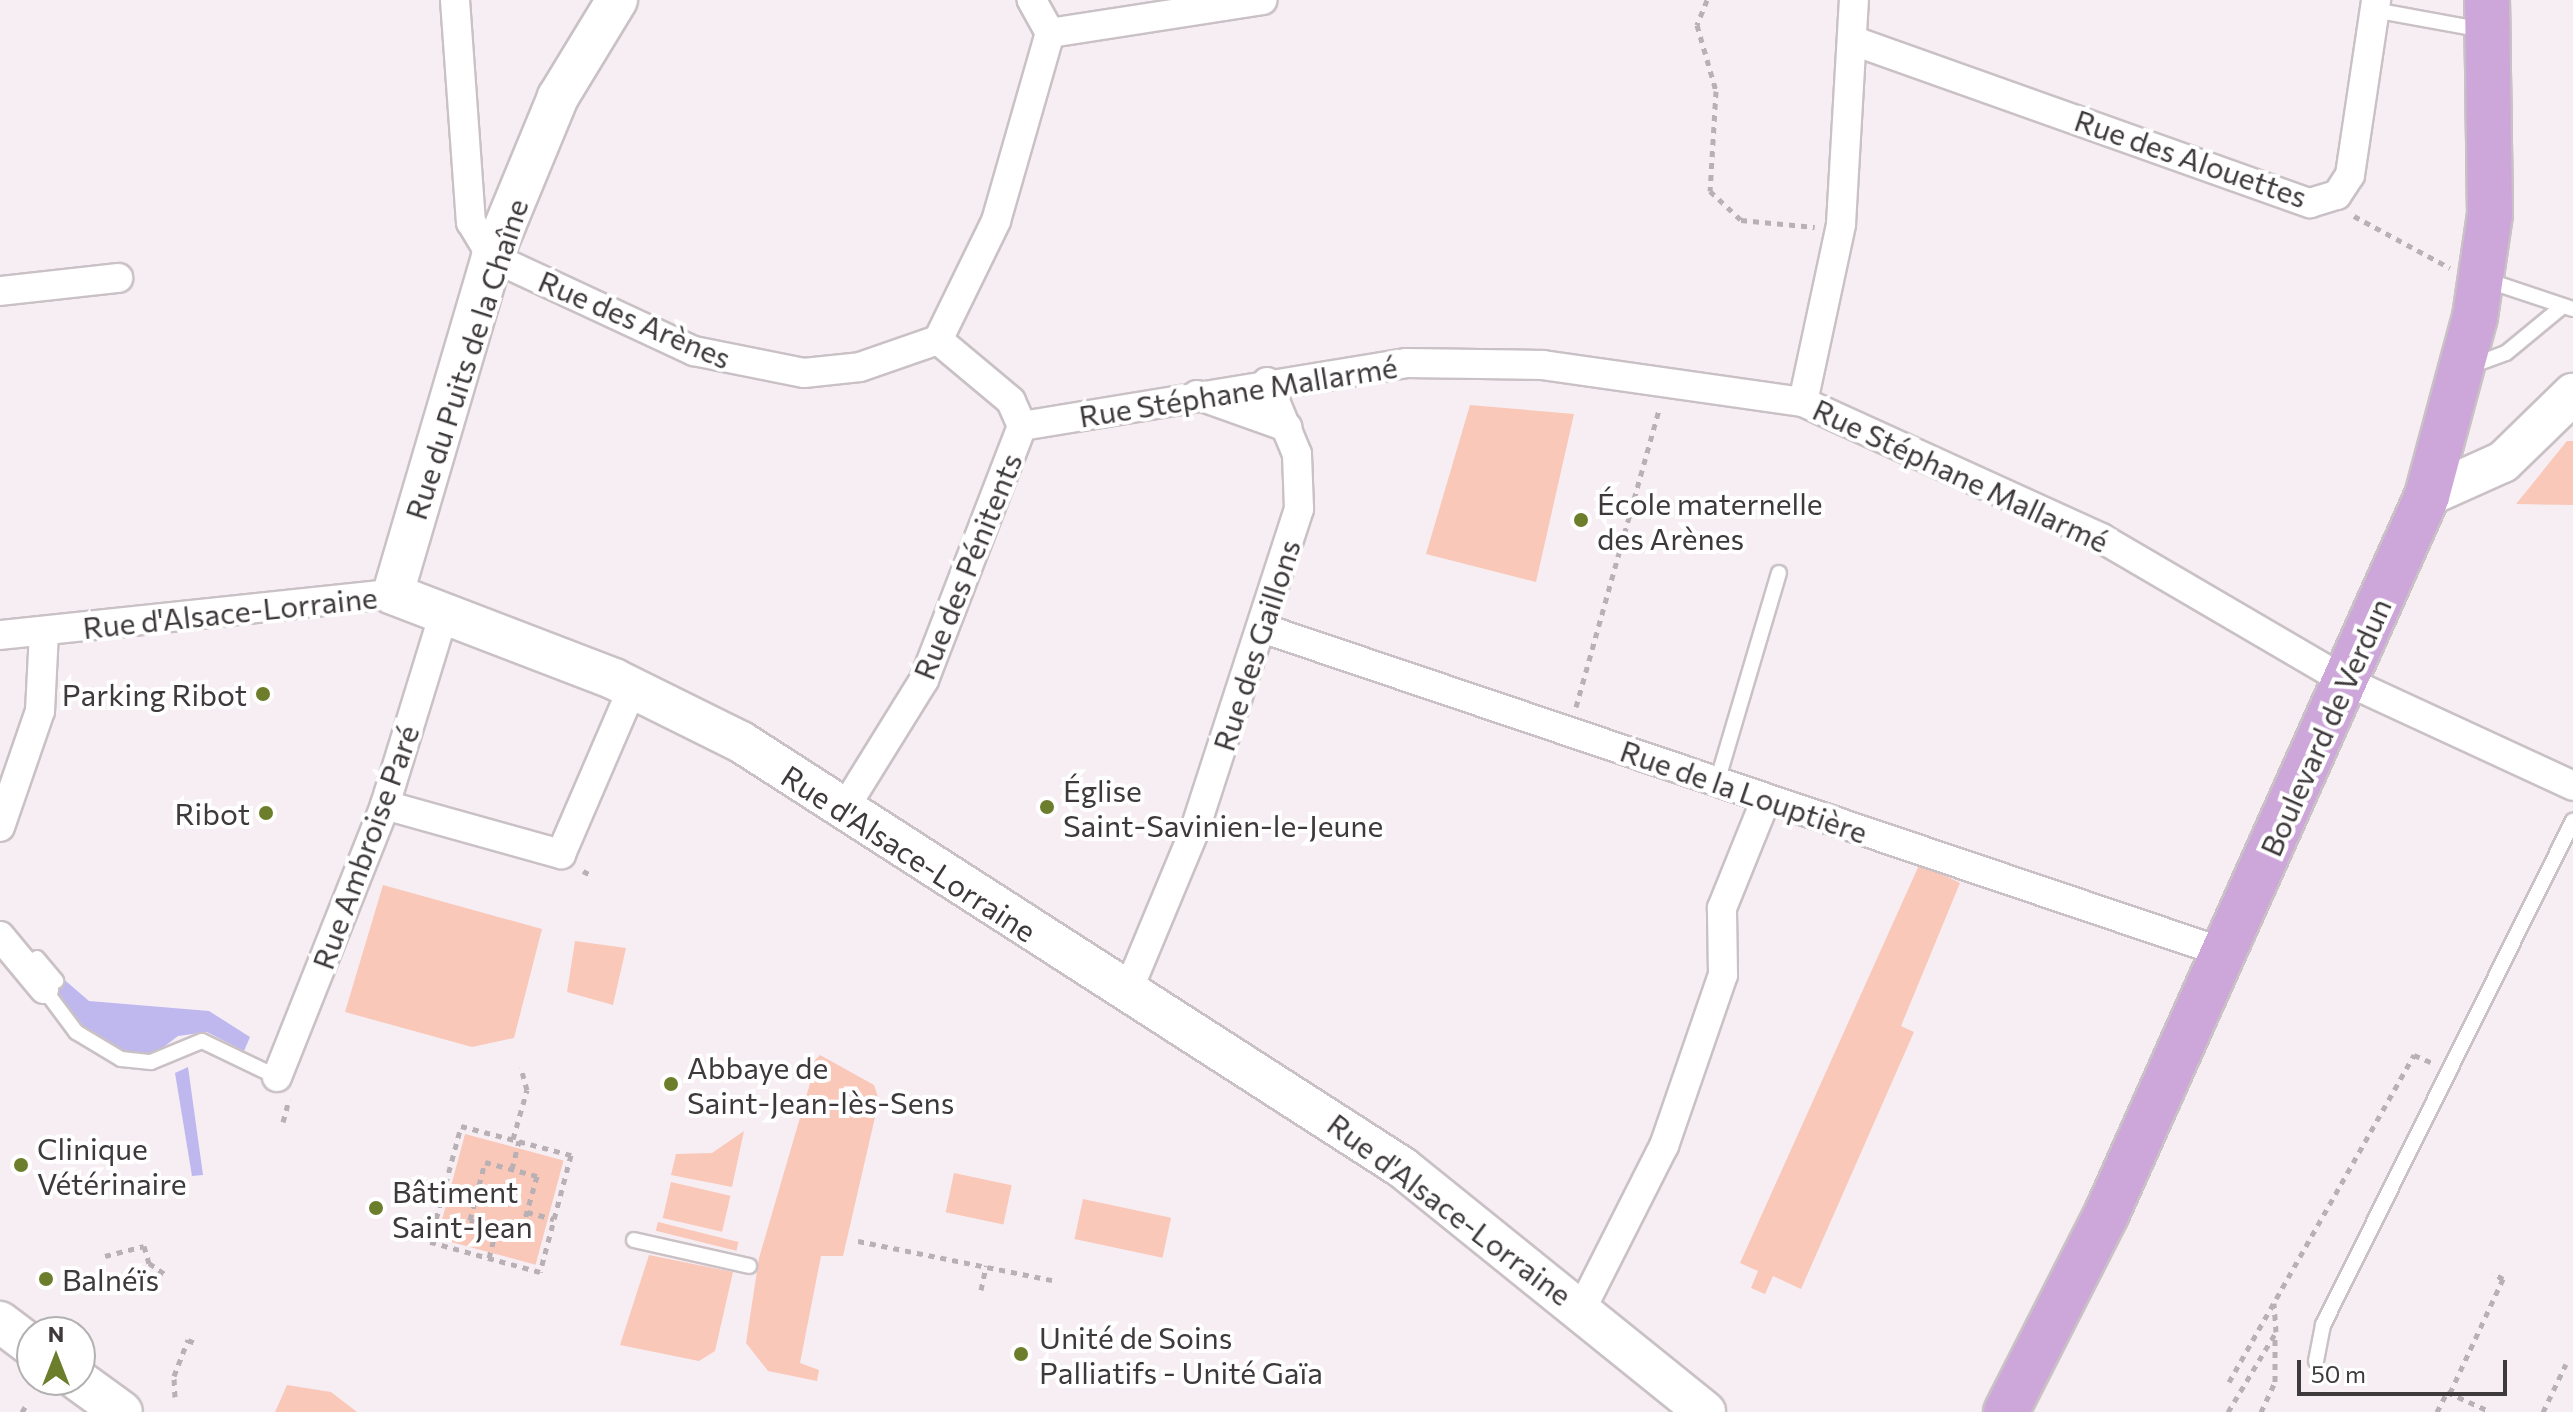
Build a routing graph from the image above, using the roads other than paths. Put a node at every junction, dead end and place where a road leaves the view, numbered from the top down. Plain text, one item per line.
1 (455, 0) edge
2 (617, 0) edge
3 (1032, 0) edge
4 (1262, 0) edge
5 (1854, 0) edge
6 (2375, 5) edge
7 (2489, 15) edge
8 (1050, 33) junction
9 (1854, 41) junction
10 (492, 257) junction
11 (118, 278) dead end
12 (2480, 278) junction
13 (0, 291) edge
14 (2568, 308) edge
15 (938, 340) junction
16 (2461, 370) junction
17 (1267, 382) junction
18 (1197, 395) junction
19 (1803, 402) junction
20 (2565, 413) edge
21 (1022, 426) junction
22 (1287, 427) junction
23 (2427, 496) junction
24 (1779, 573) dead end
25 (393, 594) junction
26 (444, 613) junction
27 (1262, 628) junction
28 (44, 631) junction
29 (0, 635) edge
30 (2344, 680) junction
31 (633, 687) junction
32 (1717, 782) junction
33 (2573, 786) edge
34 (1766, 799) junction
35 (385, 805) junction
36 (844, 809) junction
37 (2573, 821) edge
38 (0, 827) edge
39 (0, 936) edge
40 (2225, 953) junction
41 (36, 958) dead end
42 (50, 985) junction
43 (1127, 993) junction
44 (284, 1086) joint
45 (634, 1240) dead end
46 (749, 1266) dead end
47 (1582, 1308) junction
48 (2316, 1361) dead end
49 (96, 1393) edge
50 (2000, 1409) edge
51 (122, 1412) edge
52 (1705, 1412) edge

1 - 10 street
2 - 10 street, Rue du Puits de la Chaîne
3 - 8 street
4 - 8 street
5 - 9 street
6 - 7 lane
6 - 9 street, Rue des Alouettes
7 - 12 main road, Boulevard de Verdun
8 - 15 street
9 - 19 street
10 - 15 street, Rue des Arènes
10 - 25 street, Rue du Puits de la Chaîne
11 - 13 street
12 - 14 lane
12 - 16 main road, Boulevard de Verdun
14 - 16 lane
15 - 21 street, Rue des Pénitents
16 - 23 main road, Boulevard de Verdun
17 - 18 street, Rue Stéphane Mallarmé
17 - 19 street, Rue Stéphane Mallarmé
17 - 22 street, Rue des Gaillons
18 - 21 street, Rue Stéphane Mallarmé
18 - 22 street
19 - 30 street, Rue Stéphane Mallarmé
20 - 23 street
21 - 36 street, Rue des Pénitents
22 - 27 street, Rue des Gaillons
23 - 30 main road, Boulevard de Verdun
24 - 32 lane
25 - 26 street, Rue d'Alsace-Lorraine
25 - 28 street, Rue d'Alsace-Lorraine
26 - 31 street, Rue d'Alsace-Lorraine
26 - 35 street, Rue Ambroise Paré
27 - 32 street, Rue de la Louptière
27 - 43 street, Rue des Gaillons
28 - 29 street, Rue d'Alsace-Lorraine
28 - 38 street
30 - 33 street, Rue Stéphane Mallarmé
30 - 40 main road, Boulevard de Verdun
31 - 35 street
31 - 36 street, Rue d'Alsace-Lorraine
32 - 34 street, Rue de la Louptière
34 - 40 street, Rue de la Louptière
34 - 47 street
35 - 44 street, Rue Ambroise Paré
36 - 43 street, Rue d'Alsace-Lorraine
37 - 48 lane
39 - 42 street
40 - 50 main road, Boulevard de Verdun
41 - 42 lane
42 - 44 lane
43 - 47 street, Rue d'Alsace-Lorraine
45 - 46 lane
47 - 52 street, Rue d'Alsace-Lorraine
49 - 51 street

